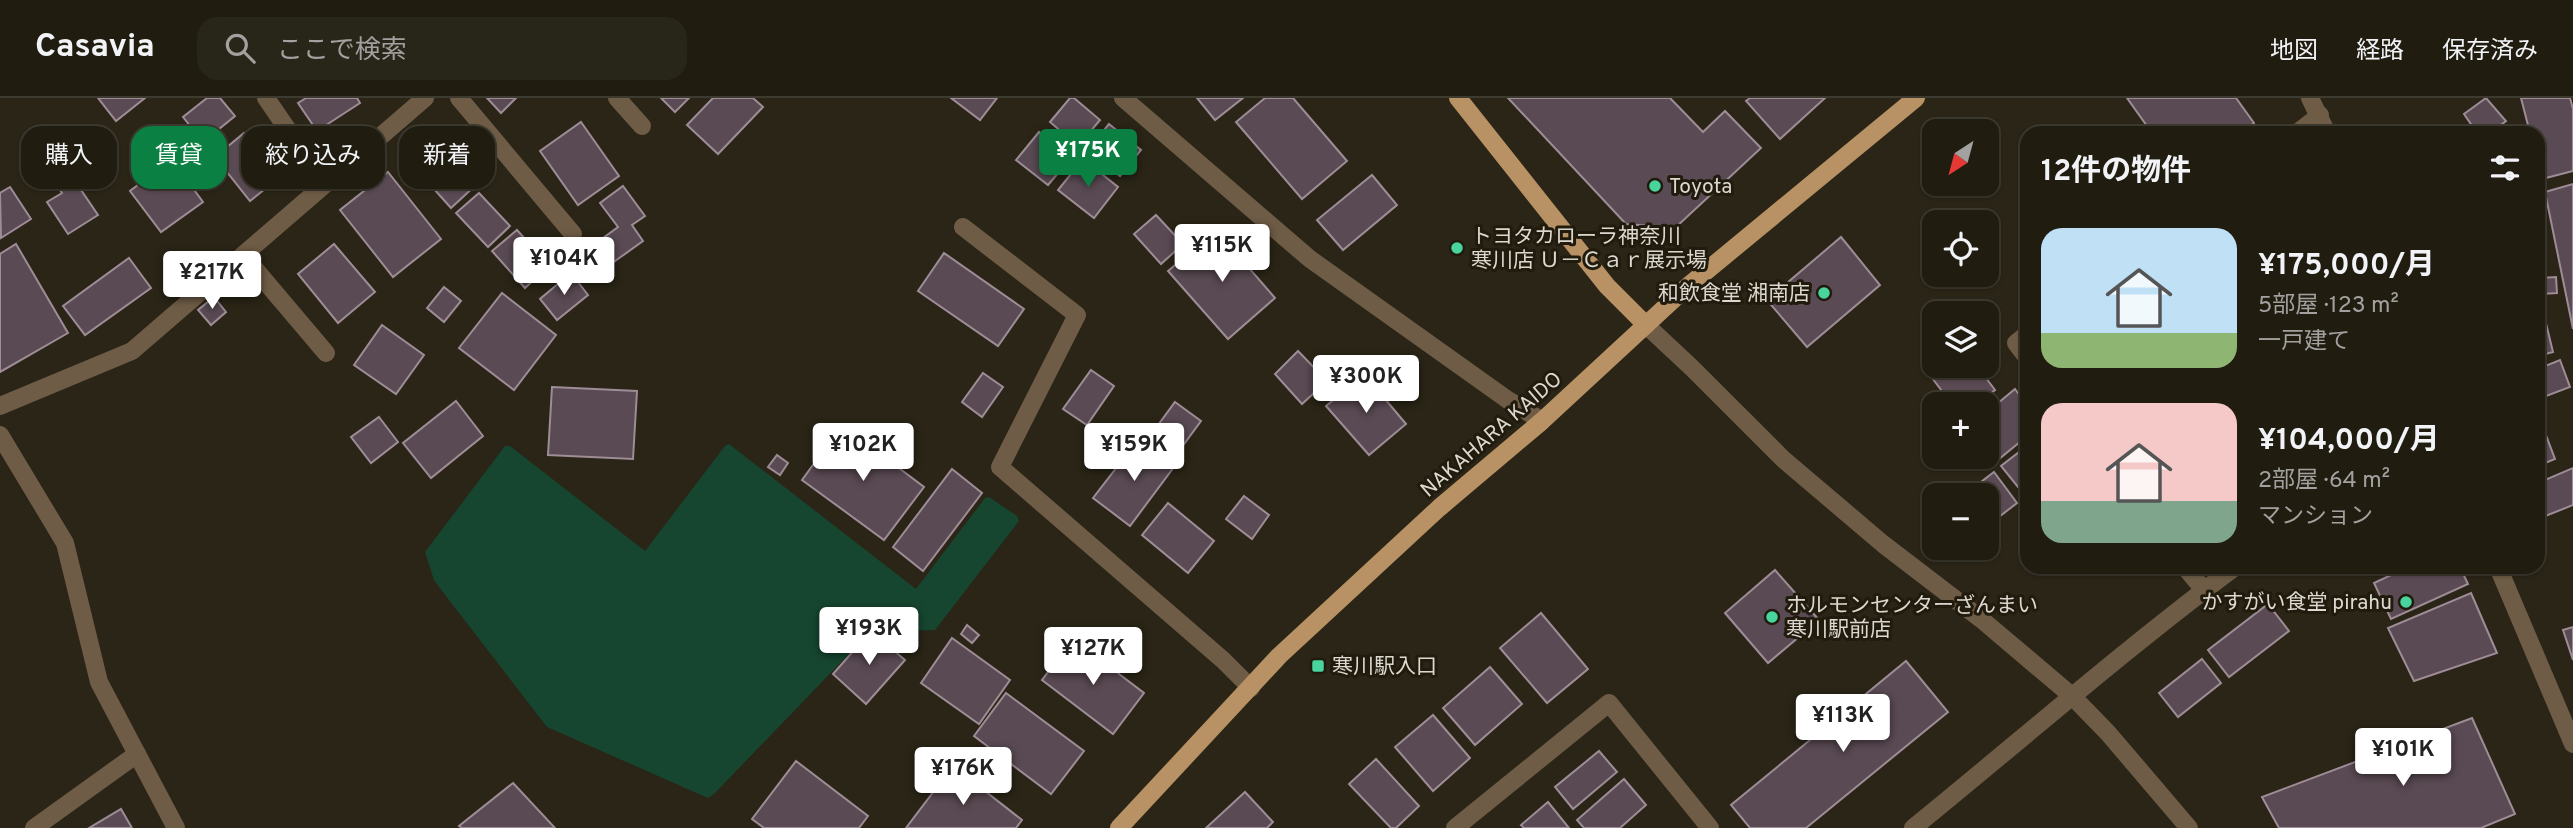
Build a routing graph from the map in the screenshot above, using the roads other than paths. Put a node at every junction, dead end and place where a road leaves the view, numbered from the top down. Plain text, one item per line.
1 (266, 98) edge
2 (425, 98) edge
3 (459, 98) edge
4 (617, 98) edge
5 (1123, 98) edge
6 (1458, 98) edge
7 (1916, 98) edge
8 (2310, 98) edge
9 (2320, 115) junction
10 (285, 126) edge
11 (642, 126) dead end
12 (2306, 126) edge
13 (2324, 126) edge
14 (385, 132) edge
15 (319, 189) edge
16 (962, 227) dead end
17 (573, 234) dead end
18 (243, 255) junction
19 (1646, 325) junction
20 (326, 353) dead end
21 (0, 406) edge
22 (1542, 421) junction
23 (0, 435) edge
24 (2191, 574) edge
25 (2226, 574) edge
26 (2501, 574) edge
27 (2204, 590) junction
28 (1251, 688) junction
29 (2071, 696) junction
30 (2573, 744) edge
31 (137, 754) junction
32 (34, 828) edge
33 (176, 828) edge
34 (1119, 828) edge
35 (1455, 828) edge
36 (1710, 828) edge
37 (1913, 828) edge
38 (2189, 828) edge

1 - 10 street
2 - 14 street
3 - 17 street
4 - 11 street
5 - 22 street
6 - 19 main road
7 - 19 main road, NAKAHARA KAIDO
8 - 9 street
9 - 12 street
9 - 13 street
15 - 18 street
16 - 28 street
18 - 20 street
18 - 21 street
19 - 22 main road, NAKAHARA KAIDO
19 - 29 street
22 - 28 main road, NAKAHARA KAIDO
23 - 31 street
24 - 27 street
25 - 27 street
26 - 30 street
27 - 29 street
28 - 34 main road, NAKAHARA KAIDO
29 - 37 street
29 - 38 street
31 - 32 street
31 - 33 street
35 - 36 street

